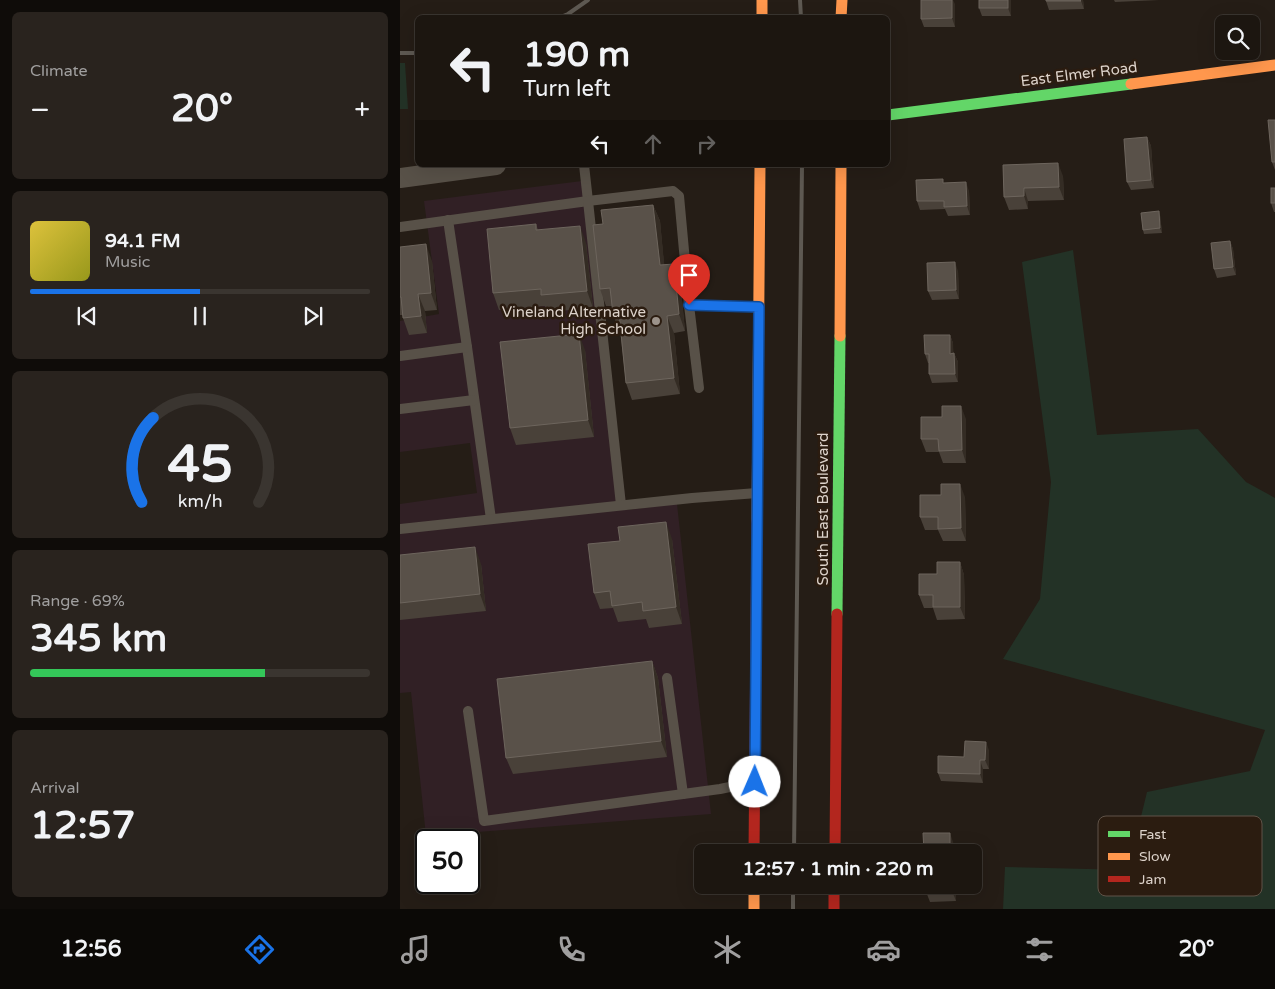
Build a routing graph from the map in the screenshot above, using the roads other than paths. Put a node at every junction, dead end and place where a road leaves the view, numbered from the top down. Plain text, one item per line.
1 (762, 0) edge
2 (842, 0) edge
3 (762, 15) edge
4 (842, 15) edge
5 (1275, 65) edge
6 (890, 115) edge
7 (481, 167) edge
8 (584, 167) edge
9 (760, 167) edge
10 (841, 167) edge
11 (400, 178) edge
12 (588, 201) junction
13 (448, 220) junction
14 (400, 227) edge
15 (689, 305) junction
16 (759, 307) junction
17 (467, 347) junction
18 (400, 356) edge
19 (699, 388) dead end
20 (474, 400) junction
21 (400, 409) edge
22 (758, 493) junction
23 (621, 505) junction
24 (491, 519) junction
25 (400, 529) edge
26 (667, 678) dead end
27 (468, 711) dead end
28 (755, 782) junction
29 (683, 794) junction
30 (754, 844) edge
31 (835, 844) edge
32 (754, 894) edge
33 (834, 894) edge
34 (754, 909) edge
35 (834, 909) edge

1 - 3 main road
2 - 4 main road
5 - 6 main road, East Elmer Road
7 - 11 street
8 - 12 lane
9 - 16 main road
10 - 31 main road, South East Boulevard
12 - 13 lane
12 - 15 lane
12 - 23 lane
13 - 14 lane
13 - 17 lane
15 - 16 lane
15 - 19 lane
16 - 22 main road
17 - 18 lane
17 - 20 lane
20 - 21 lane
20 - 24 lane
22 - 23 lane
22 - 28 main road
23 - 24 lane
24 - 25 lane
26 - 29 lane
27 - 29 lane
28 - 29 lane
28 - 30 main road
32 - 34 main road
33 - 35 main road

